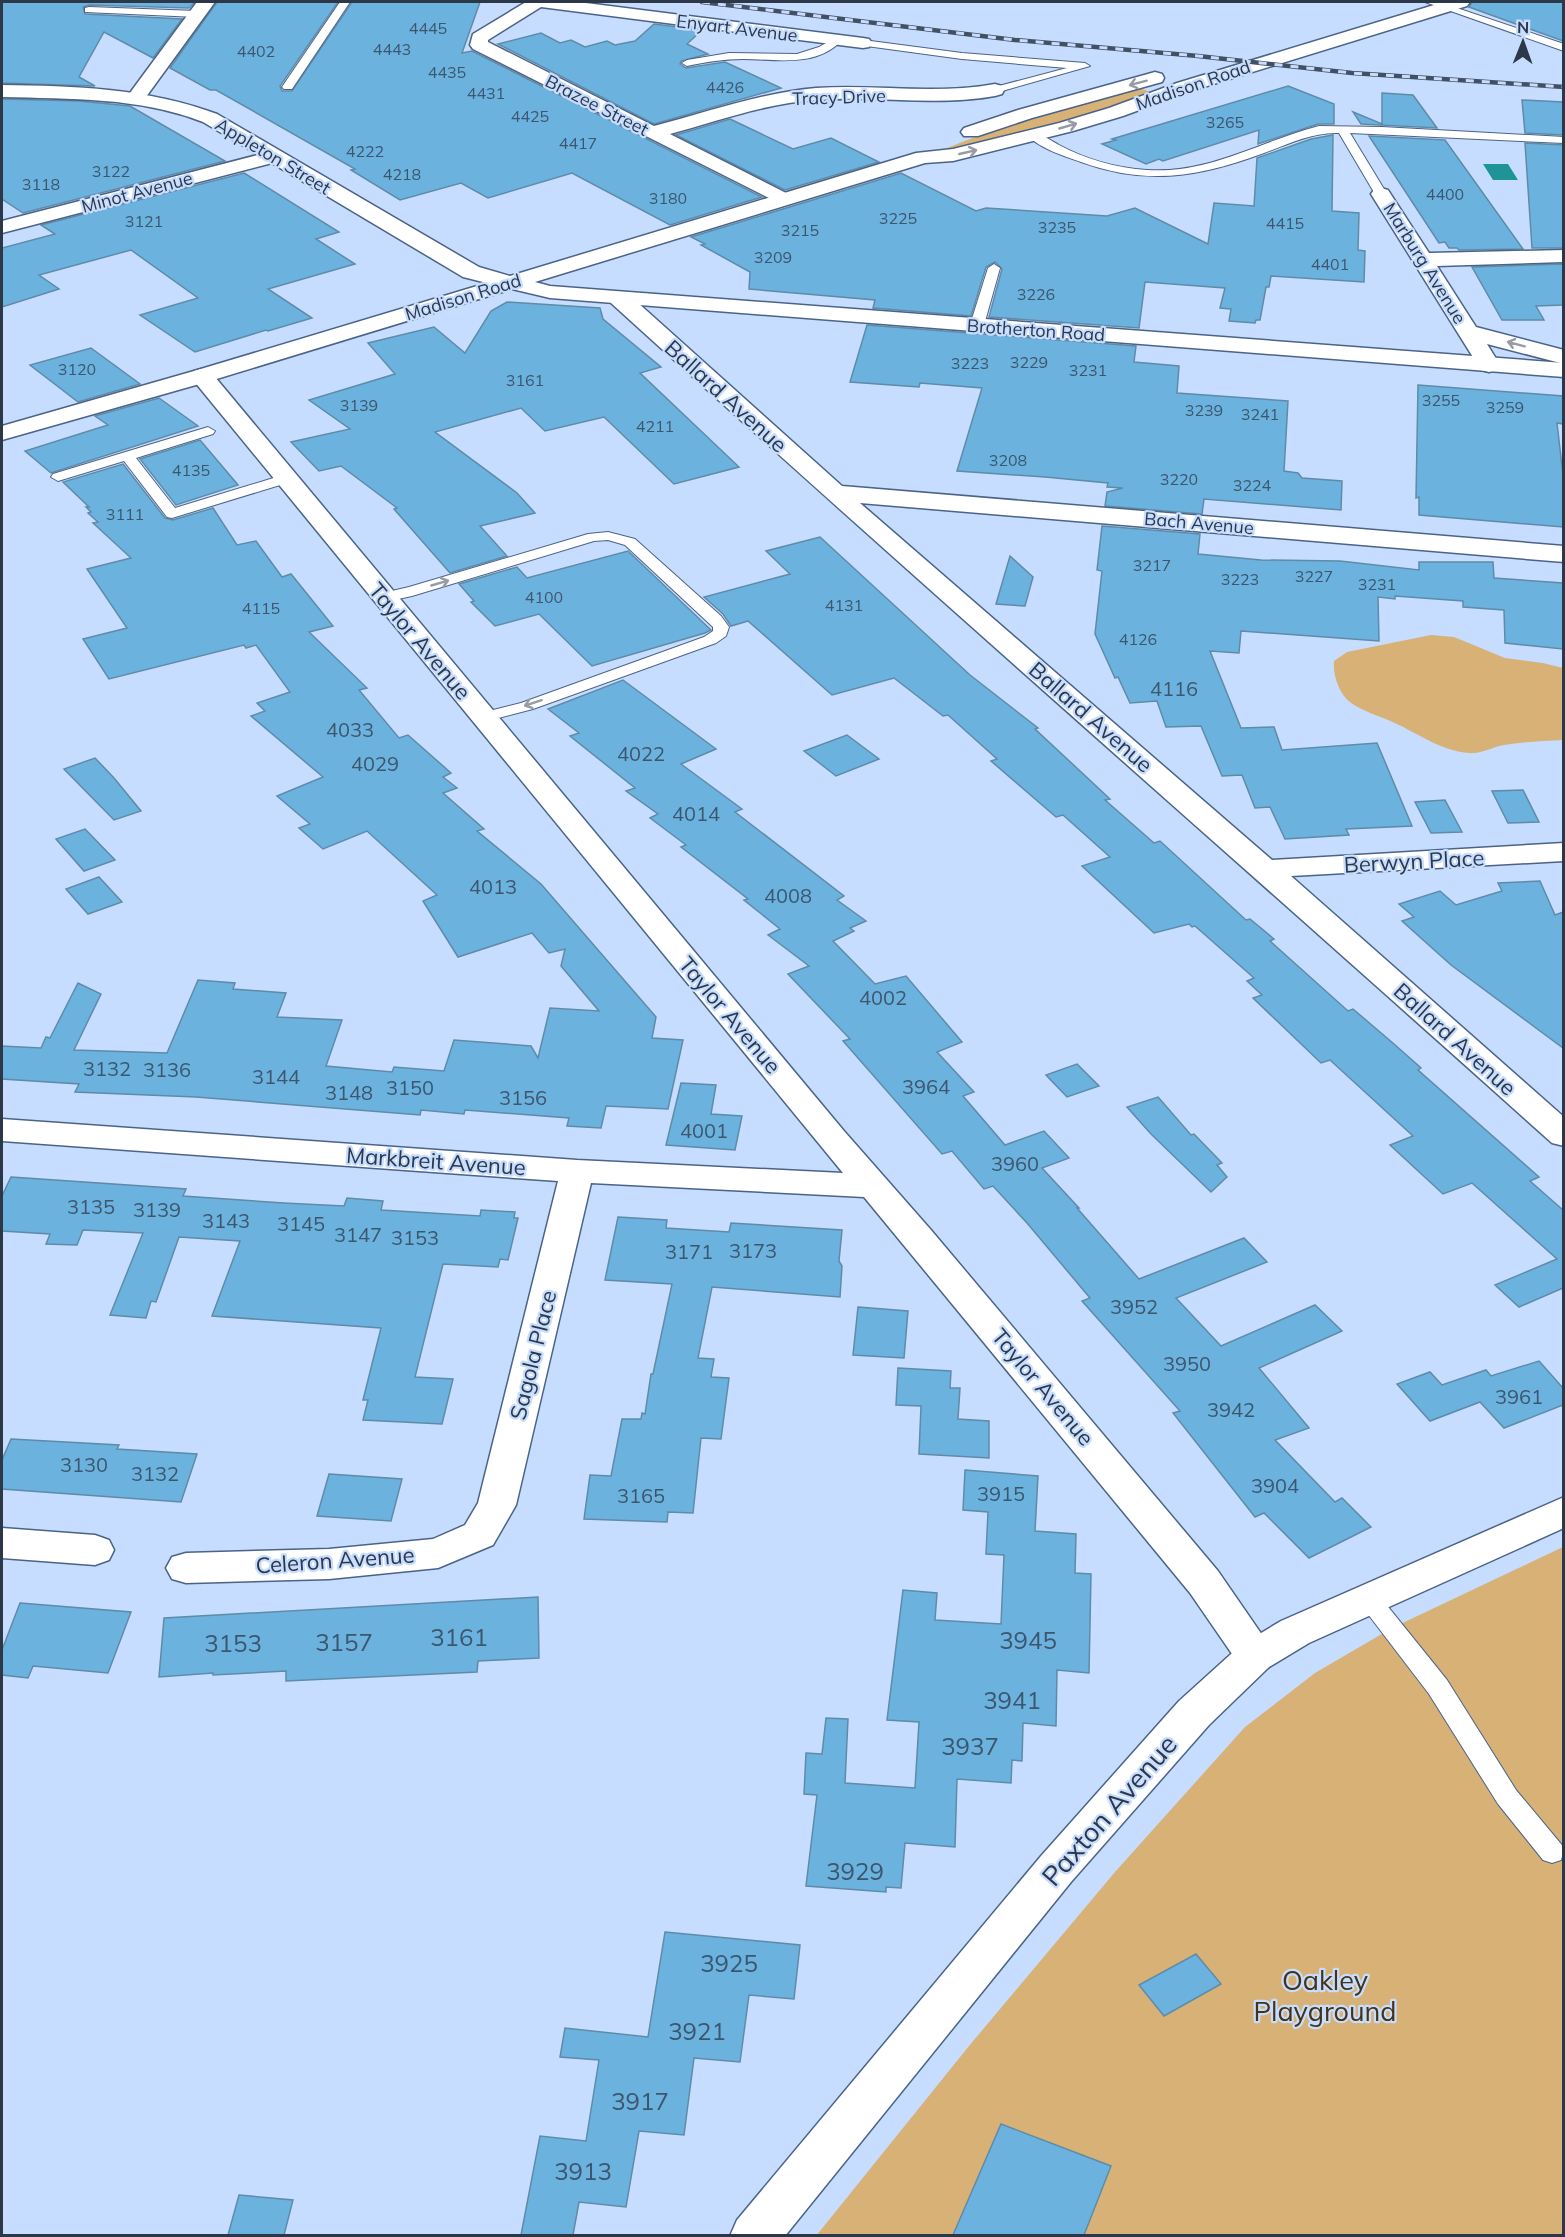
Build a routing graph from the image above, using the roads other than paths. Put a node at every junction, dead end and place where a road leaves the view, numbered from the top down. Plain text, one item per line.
1 (345, 2) edge
2 (539, 2) edge
3 (1414, 2) edge
4 (1445, 3) edge
5 (201, 8) edge
6 (88, 10) dead end
7 (837, 40) junction
8 (863, 44) joint
9 (1563, 48) edge
10 (687, 63) dead end
11 (288, 87) dead end
12 (995, 90) joint
13 (2, 91) edge
14 (136, 97) junction
15 (1342, 129) junction
16 (652, 133) junction
17 (1034, 136) junction
18 (1563, 140) edge
19 (273, 157) junction
20 (923, 158) junction
21 (1381, 194) joint
22 (783, 199) junction
23 (2, 227) edge
24 (608, 253) junction
25 (1563, 256) edge
26 (1422, 260) junction
27 (994, 268) dead end
28 (508, 283) junction
29 (619, 298) junction
30 (977, 326) junction
31 (1468, 332) junction
32 (1563, 357) edge
33 (1489, 365) junction
34 (1563, 370) edge
35 (202, 376) junction
36 (208, 430) dead end
37 (2, 433) edge
38 (127, 456) junction
39 (58, 477) dead end
40 (285, 478) junction
41 (834, 493) junction
42 (1563, 554) edge
43 (384, 597) junction
44 (483, 717) junction
45 (1563, 852) edge
46 (1265, 869) junction
47 (2, 1130) edge
48 (1563, 1135) edge
49 (577, 1171) junction
50 (871, 1186) junction
51 (1563, 1511) edge
52 (479, 1535) joint
53 (2, 1543) edge
54 (95, 1550) dead end
55 (186, 1568) dead end
56 (1369, 1599) junction
57 (1255, 1656) junction
58 (1552, 1852) dead end
59 (754, 2235) edge

1 - 11 lane
2 - 7 street, Enyart Avenue
2 - 16 street, Brazee Street
3 -> 20 street, Madison Road
4 - 9 lane
17 -> 4 street, Madison Road
5 - 6 lane
5 - 14 street
7 - 8 street, Enyart Avenue
7 - 10 lane
8 - 12 lane
12 - 16 street, Tracy Drive
13 - 14 street, Appleton Street
14 - 19 street, Appleton Street
15 - 17 lane
15 - 18 lane
15 - 21 lane
16 - 22 street, Brazee Street
20 -> 17 street, Madison Road
19 - 23 street, Minot Avenue
19 - 28 street, Appleton Street
20 - 22 street, Madison Road
21 - 26 street, Marburg Avenue
22 - 24 street, Madison Road
24 - 28 street, Madison Road
24 - 29 street
25 - 26 street
26 - 31 street, Marburg Avenue
27 - 30 lane
28 - 29 street, Brotherton Road
28 - 35 street, Madison Road
29 - 30 street, Brotherton Road
29 - 41 street, Ballard Avenue
30 - 33 street, Brotherton Road
32 -> 31 street, Marburg Avenue
31 - 33 street, Marburg Avenue
33 - 34 street, Brotherton Road
35 - 37 street, Madison Road
35 - 40 street, Taylor Avenue
36 - 38 lane
38 - 39 lane
38 - 40 lane
40 - 43 street, Taylor Avenue
41 - 42 street, Bach Avenue
41 - 46 street, Ballard Avenue
43 - 44 street, Taylor Avenue
43 -> 44 lane
44 - 50 street, Taylor Avenue
45 - 46 street, Berwyn Place
46 - 48 street, Ballard Avenue
47 - 49 street, Markbreit Avenue
49 - 50 street, Markbreit Avenue
49 - 52 street, Sagola Place
50 - 57 street, Taylor Avenue
51 - 56 street, Paxton Avenue
52 - 55 street, Celeron Avenue
53 - 54 street
56 - 57 street, Paxton Avenue
56 - 58 lane
57 - 59 street, Paxton Avenue

